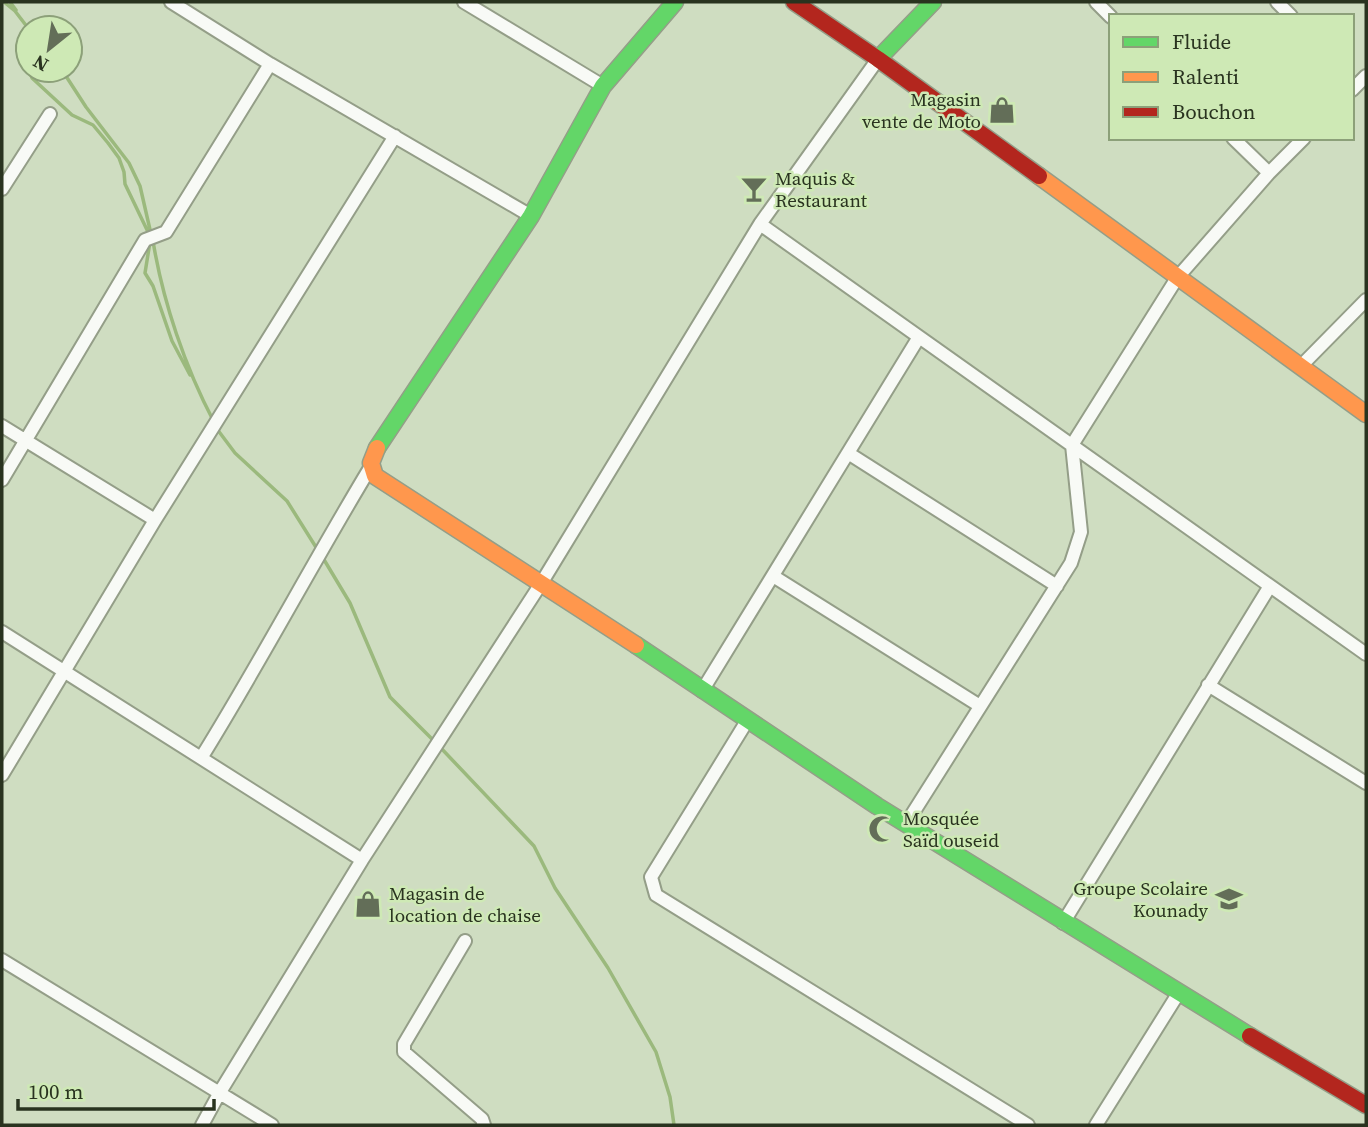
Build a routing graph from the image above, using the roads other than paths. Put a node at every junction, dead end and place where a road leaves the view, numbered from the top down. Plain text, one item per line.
1 (171, 2) edge
2 (464, 2) edge
3 (675, 2) edge
4 (794, 2) edge
5 (933, 2) edge
6 (1096, 2) edge
7 (1109, 15) edge
8 (878, 59) junction
9 (270, 64) junction
10 (603, 86) junction
11 (50, 114) dead end
12 (395, 136) junction
13 (1235, 140) edge
14 (1302, 140) edge
15 (1269, 173) junction
16 (2, 190) edge
17 (531, 216) junction
18 (760, 224) junction
19 (1177, 278) junction
20 (1366, 300) edge
21 (919, 337) junction
22 (1300, 367) junction
23 (1366, 414) edge
24 (2, 426) edge
25 (27, 442) junction
26 (1072, 445) junction
27 (848, 453) junction
28 (370, 468) junction
29 (2, 480) edge
30 (155, 520) junction
31 (773, 576) junction
32 (542, 582) junction
33 (1056, 586) junction
34 (1270, 586) junction
35 (2, 632) edge
36 (1366, 654) edge
37 (64, 671) junction
38 (1209, 685) junction
39 (702, 691) junction
40 (980, 706) junction
41 (747, 721) junction
42 (201, 758) junction
43 (2, 775) edge
44 (1366, 783) edge
45 (906, 824) junction
46 (362, 860) junction
47 (1063, 923) junction
48 (465, 942) dead end
49 (2, 960) edge
50 (1178, 994) junction
51 (220, 1092) junction
52 (1366, 1105) edge
53 (202, 1125) edge
54 (272, 1125) edge
55 (485, 1125) edge
56 (1028, 1125) edge
57 (1096, 1125) edge

1 - 9 street
2 - 10 street
3 - 10 street
4 - 8 street
5 - 8 street
6 - 7 street
8 - 18 street
8 - 19 street
9 - 12 street
9 - 25 street
10 - 17 street
11 - 16 street
12 - 17 street
12 - 30 street
13 - 15 street
14 - 15 street
15 - 19 street
17 - 28 street
18 - 21 street
18 - 32 street
19 - 22 street
19 - 26 street
20 - 22 street
21 - 26 street
21 - 27 street
22 - 23 street
24 - 25 street
25 - 29 street
25 - 30 street
26 - 33 street
26 - 34 street
27 - 31 street
27 - 33 street
28 - 32 street
28 - 42 street
30 - 37 street
31 - 39 street
31 - 40 street
32 - 39 street
32 - 46 street
33 - 40 street
34 - 36 street
34 - 38 street
35 - 37 street
37 - 42 street
37 - 43 street
38 - 44 street
38 - 47 street
39 - 41 street
40 - 45 street
41 - 45 street
41 - 56 street
42 - 46 street
45 - 47 street
46 - 51 street
47 - 50 street
48 - 55 street
49 - 51 street
50 - 52 street
50 - 57 street
51 - 53 street
51 - 54 street

